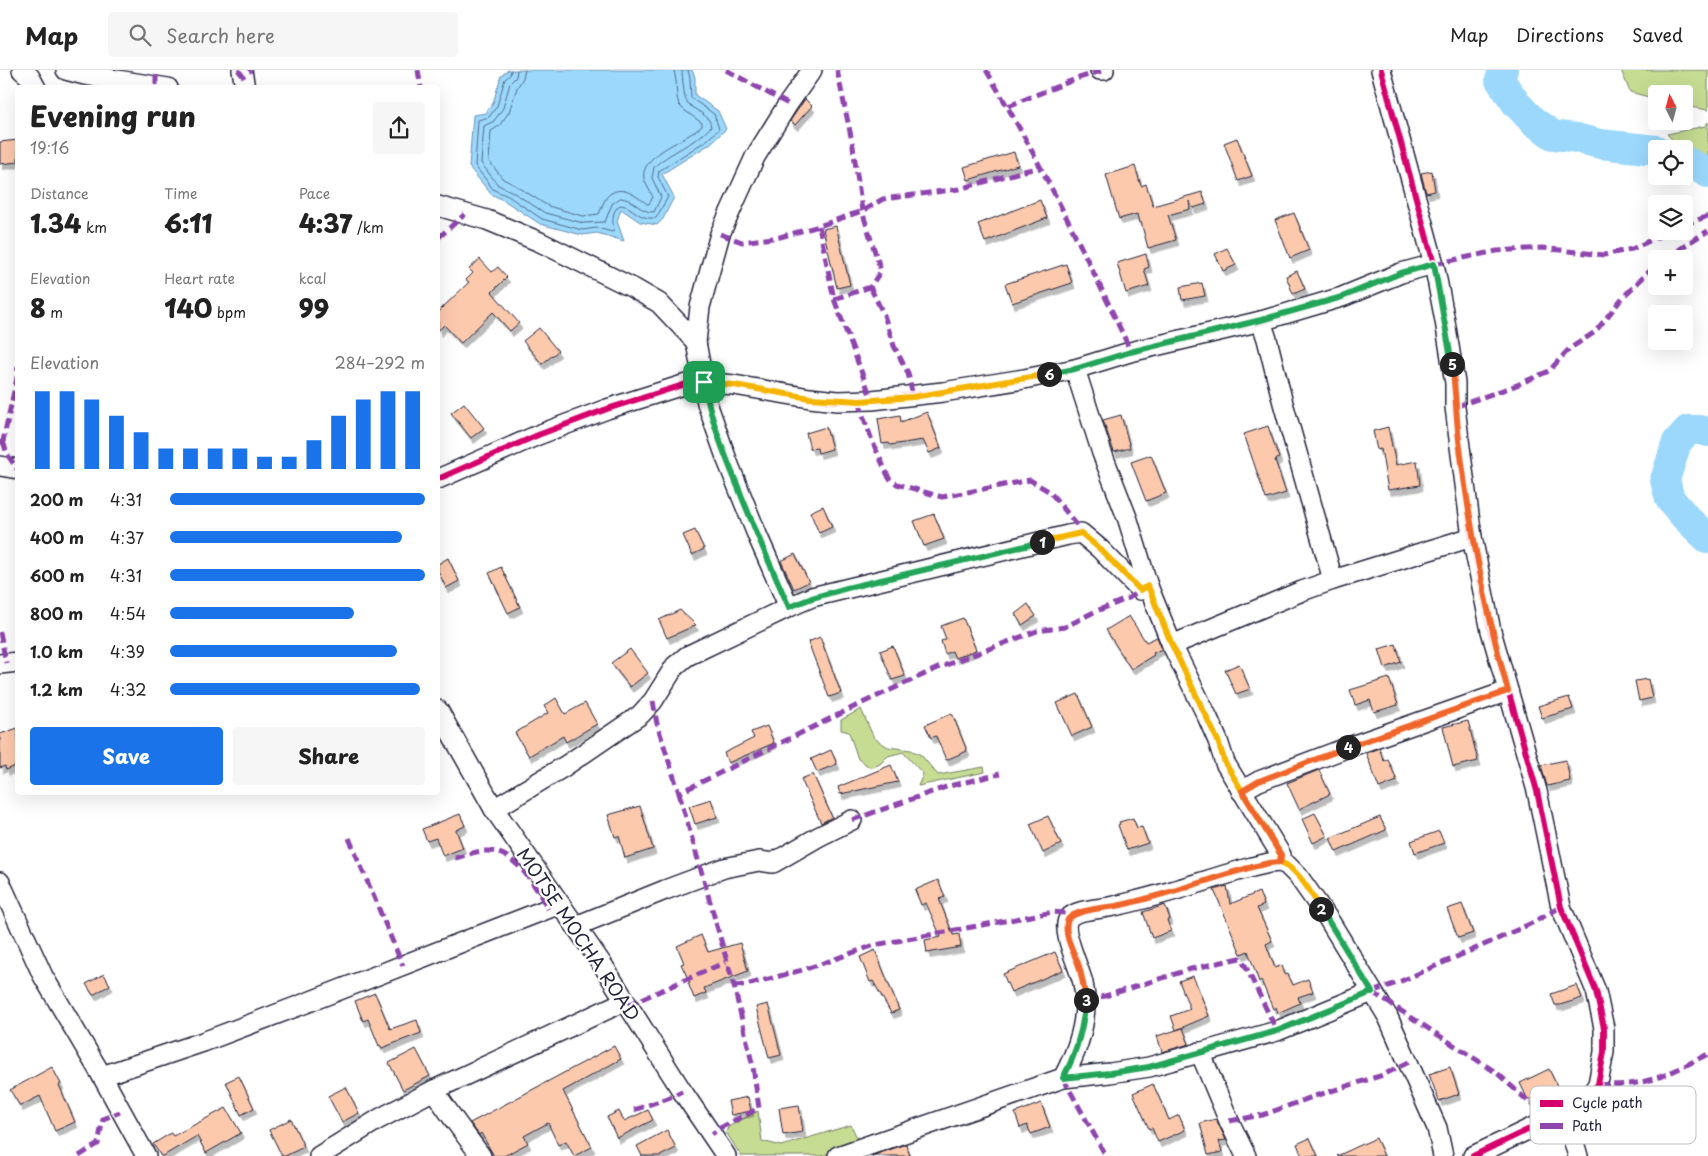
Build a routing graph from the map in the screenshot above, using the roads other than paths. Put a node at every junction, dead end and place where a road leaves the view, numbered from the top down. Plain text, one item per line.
1 (22, 70) edge
2 (66, 70) edge
3 (242, 70) edge
4 (812, 70) edge
5 (1381, 70) edge
6 (34, 85) edge
7 (150, 85) edge
8 (244, 85) edge
9 (440, 207) edge
10 (1434, 264) junction
11 (1261, 320) junction
12 (696, 342) junction
13 (1075, 369) junction
14 (704, 382) junction
15 (0, 466) edge
16 (15, 468) edge
17 (440, 478) edge
18 (1472, 537) junction
19 (1333, 580) junction
20 (1148, 586) junction
21 (789, 607) junction
22 (1172, 645) junction
23 (15, 662) edge
24 (0, 664) edge
25 (1508, 691) junction
26 (440, 714) edge
27 (1242, 791) junction
28 (494, 809) junction
29 (852, 820) dead end
30 (1280, 862) junction
31 (2, 890) edge
32 (560, 904) junction
33 (576, 926) junction
34 (1372, 992) junction
35 (625, 1001) junction
36 (1200, 1052) junction
37 (102, 1076) junction
38 (1063, 1078) junction
39 (1597, 1086) edge
40 (434, 1090) junction
41 (1530, 1129) edge
42 (1574, 1144) edge
43 (146, 1156) edge
44 (319, 1156) edge
45 (481, 1156) edge
46 (726, 1156) edge
47 (838, 1156) edge
48 (1246, 1156) edge
49 (1443, 1156) edge
50 (1472, 1156) edge
51 (1578, 1156) edge

1 - 6 street
2 - 7 street
3 - 8 street
4 - 12 street
5 - 10 street
9 - 12 street
10 - 11 street
10 - 18 street
11 - 13 street
11 - 19 street
12 - 14 street
13 - 14 street
13 - 20 street
14 - 17 street
14 - 21 street
15 - 16 street
18 - 19 street
18 - 25 street
19 - 22 street
20 - 21 street
20 - 22 street
21 - 28 street
22 - 27 street
23 - 24 street
25 - 27 street
25 - 39 street
26 - 28 street, MOTSE MOCHA ROAD
27 - 30 street
28 - 32 street, MOTSE MOCHA ROAD
29 - 33 street
30 - 34 street
30 - 38 street
31 - 37 street
32 - 33 street, MOTSE MOCHA ROAD
32 - 37 street
33 - 35 street, MOTSE MOCHA ROAD
34 - 36 street
34 - 49 street
35 - 40 street
35 - 46 street, MOTSE MOCHA ROAD
36 - 38 street
36 - 48 street
37 - 43 street
38 - 47 street
40 - 44 street
40 - 45 street
41 - 50 street
42 - 51 street

